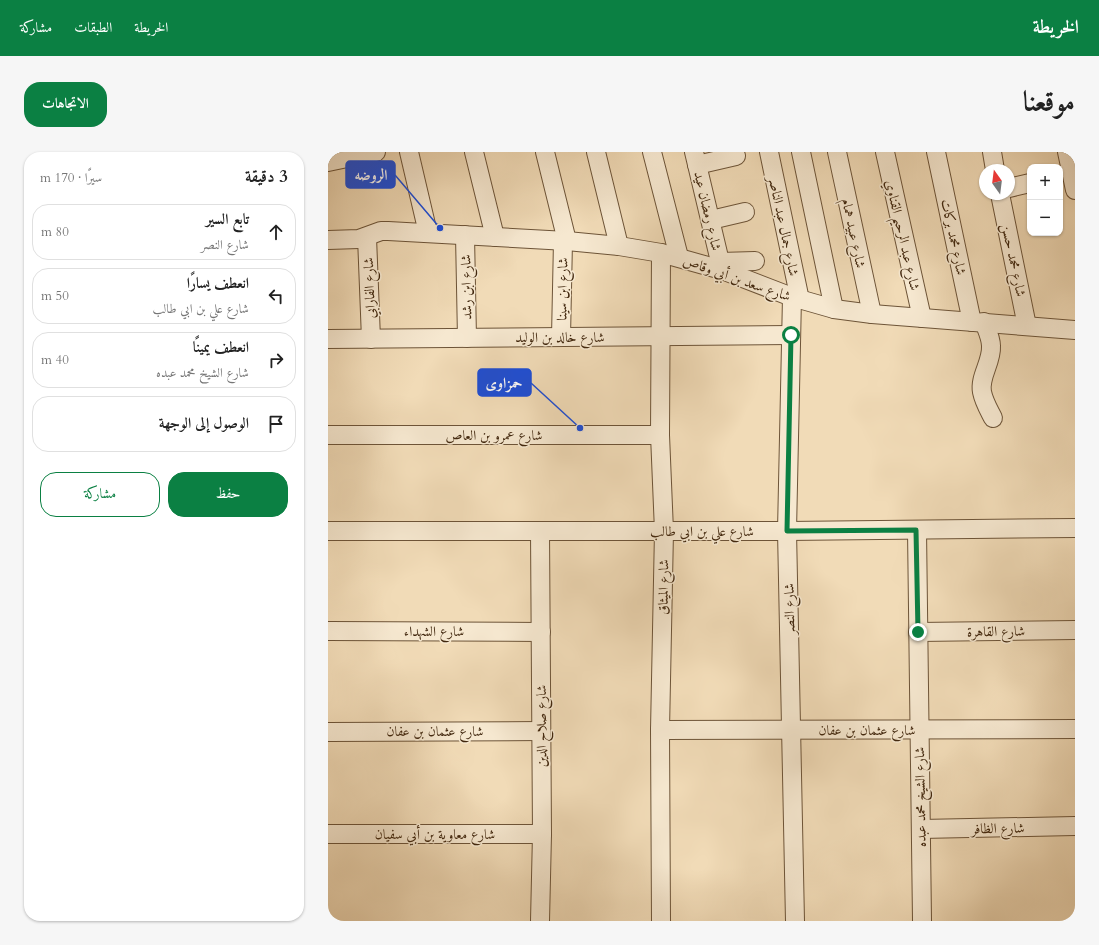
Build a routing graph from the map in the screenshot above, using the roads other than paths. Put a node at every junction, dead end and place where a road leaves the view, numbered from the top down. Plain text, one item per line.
1 (376, 152) edge
2 (409, 152) edge
3 (474, 152) edge
4 (546, 152) edge
5 (596, 152) edge
6 (652, 152) edge
7 (768, 152) edge
8 (801, 152) edge
9 (837, 152) edge
10 (885, 152) edge
11 (936, 152) edge
12 (992, 152) edge
13 (1067, 152) edge
14 (736, 156) dead end
15 (696, 158) edge
16 (328, 162) edge
17 (994, 164) edge
18 (1069, 180) edge
19 (1027, 184) edge
20 (1015, 187) edge
21 (1001, 200) edge
22 (745, 212) dead end
23 (711, 220) junction
24 (428, 233) junction
25 (465, 235) junction
26 (368, 237) junction
27 (495, 237) junction
28 (328, 240) edge
29 (565, 241) junction
30 (620, 246) junction
31 (661, 253) junction
32 (679, 257) junction
33 (755, 261) dead end
34 (722, 266) junction
35 (796, 299) junction
36 (834, 309) junction
37 (872, 314) junction
38 (922, 318) junction
39 (978, 322) junction
40 (1027, 326) junction
41 (1075, 330) edge
42 (791, 335) junction
43 (660, 336) junction
44 (561, 337) junction
45 (467, 338) junction
46 (328, 339) edge
47 (371, 339) junction
48 (993, 418) dead end
49 (328, 435) edge
50 (660, 435) junction
51 (1075, 528) edge
52 (916, 530) junction
53 (328, 531) edge
54 (540, 531) junction
55 (664, 531) junction
56 (787, 531) junction
57 (1075, 630) edge
58 (328, 631) edge
59 (541, 632) junction
60 (918, 632) junction
61 (919, 729) junction
62 (1075, 729) edge
63 (660, 730) junction
64 (791, 730) junction
65 (541, 731) junction
66 (328, 732) edge
67 (1075, 826) edge
68 (921, 829) junction
69 (328, 834) edge
70 (542, 834) junction
71 (540, 921) edge
72 (661, 921) edge
73 (795, 921) edge
74 (922, 921) edge

1 - 16 street
2 - 24 street
3 - 27 street
4 - 29 street, شارع ابن سينا
5 - 30 street
6 - 32 street
7 - 35 street, شارع جمال عبد الناصر
8 - 36 street
9 - 37 street, شارع عبيد همام
10 - 38 street, شارع عبد الرحيم القناوي
11 - 39 street, شارع محمد بركات
12 - 17 street
13 - 18 street
14 - 15 street
15 - 23 street, شارع رمضان عيد
19 - 20 street
21 - 40 street, شارع محمد حسن
22 - 23 street
23 - 34 street, شارع رمضان عيد
24 - 25 street, شارع سعد بن أبي وقاص
24 - 26 street, شارع سعد بن أبي وقاص
25 - 27 street, شارع سعد بن أبي وقاص
25 - 45 street, شارع ابن رشد
26 - 28 street, شارع سعد بن أبي وقاص
26 - 47 street, شارع الفارابي
27 - 29 street, شارع سعد بن أبي وقاص
29 - 30 street, شارع سعد بن أبي وقاص
29 - 44 street, شارع ابن سينا
30 - 31 street, شارع سعد بن أبي وقاص
31 - 32 street, شارع سعد بن أبي وقاص
31 - 43 street, شارع الميثاق
32 - 34 street, شارع سعد بن أبي وقاص
33 - 34 street
34 - 35 street, شارع سعد بن أبي وقاص
35 - 36 street, شارع سعد بن أبي وقاص
35 - 42 street, شارع النصر
36 - 37 street, شارع سعد بن أبي وقاص
37 - 38 street, شارع سعد بن أبي وقاص
38 - 39 street, شارع سعد بن أبي وقاص
39 - 40 street, شارع سعد بن أبي وقاص
39 - 48 street, شارع محمد بركات
40 - 41 street, شارع سعد بن أبي وقاص
42 - 43 street, شارع خالد بن الوليد
42 - 56 street, شارع النصر
43 - 44 street, شارع خالد بن الوليد
43 - 50 street, شارع الميثاق
44 - 45 street, شارع خالد بن الوليد
45 - 47 street, شارع خالد بن الوليد
46 - 47 street, شارع خالد بن الوليد
49 - 50 street, شارع عمرو بن العاص
50 - 55 street, شارع الميثاق
51 - 52 street, شارع علي بن ابي طالب
52 - 56 street, شارع علي بن ابي طالب
52 - 60 street, شارع الشيخ محمد عبده
53 - 54 street, شارع علي بن ابي طالب
54 - 55 street, شارع علي بن ابي طالب
54 - 59 street, شارع صلاح الدين
55 - 56 street, شارع علي بن ابي طالب
55 - 63 street, شارع الميثاق
56 - 64 street, شارع النصر
57 - 60 street, شارع القاهرة
58 - 59 street, شارع الشهداء
59 - 65 street, شارع صلاح الدين
60 - 61 street, شارع الشيخ محمد عبده
61 - 62 street, شارع عثمان بن عفان
61 - 64 street, شارع عثمان بن عفان
61 - 68 street, شارع الشيخ محمد عبده
63 - 64 street, شارع عثمان بن عفان
63 - 72 street, شارع الميثاق
64 - 73 street, شارع النصر
65 - 66 street, شارع عثمان بن عفان
65 - 70 street, شارع صلاح الدين
67 - 68 street, شارع الظافر
68 - 74 street, شارع الشيخ محمد عبده
69 - 70 street, شارع معاوية بن أبي سفيان
70 - 71 street, شارع صلاح الدين

